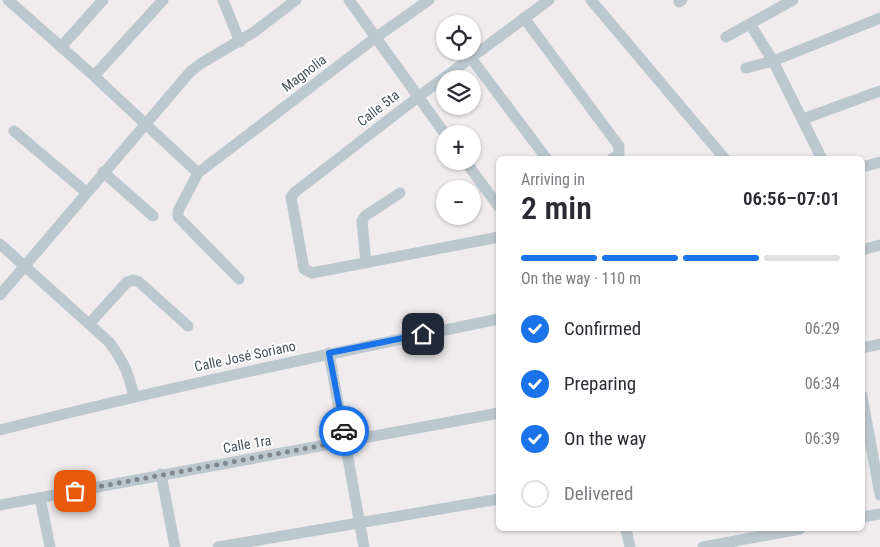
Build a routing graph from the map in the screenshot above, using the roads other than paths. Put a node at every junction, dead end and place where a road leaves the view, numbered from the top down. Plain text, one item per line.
1 (8, 0) edge
2 (103, 0) edge
3 (163, 0) edge
4 (223, 0) edge
5 (296, 0) edge
6 (349, 0) edge
7 (429, 0) edge
8 (548, 0) edge
9 (591, 0) edge
10 (793, 0) edge
11 (524, 18) junction
12 (880, 18) edge
13 (750, 24) junction
14 (726, 37) dead end
15 (375, 38) junction
16 (240, 42) junction
17 (61, 47) junction
18 (481, 50) edge
19 (468, 60) edge
20 (473, 60) edge
21 (773, 61) junction
22 (746, 68) dead end
23 (94, 76) junction
24 (880, 91) edge
25 (418, 97) junction
26 (803, 119) junction
27 (146, 124) junction
28 (438, 125) edge
29 (14, 131) dead end
30 (616, 154) edge
31 (545, 156) edge
32 (722, 156) edge
33 (821, 156) edge
34 (880, 162) edge
35 (865, 166) edge
36 (472, 170) edge
37 (103, 172) junction
38 (198, 173) junction
39 (86, 192) junction
40 (400, 193) dead end
41 (496, 203) edge
42 (153, 216) dead end
43 (496, 238) edge
44 (0, 244) edge
45 (880, 245) edge
46 (865, 249) edge
47 (366, 263) junction
48 (24, 266) junction
49 (239, 279) dead end
50 (0, 295) edge
51 (496, 320) edge
52 (90, 323) junction
53 (188, 326) dead end
54 (880, 344) edge
55 (865, 347) edge
56 (329, 353) junction
57 (134, 396) junction
58 (865, 409) edge
59 (496, 414) edge
60 (0, 430) edge
61 (870, 431) edge
62 (346, 441) junction
63 (161, 474) junction
64 (880, 495) edge
65 (40, 498) junction
66 (496, 499) edge
67 (0, 505) edge
68 (880, 514) edge
69 (865, 516) edge
70 (359, 523) junction
71 (626, 531) edge
72 (789, 531) edge
73 (50, 547) edge
74 (175, 547) edge
75 (218, 547) edge
76 (364, 547) edge
77 (630, 547) edge
78 (703, 547) edge

1 - 17 street
2 - 17 street
3 - 23 street
4 - 16 street
5 - 16 street
6 - 15 street
7 - 15 street, Magnolia
8 - 11 street, Calle 5ta
9 - 32 street
10 - 13 street
11 - 18 street, Calle 5ta
11 - 30 street
12 - 21 street
13 - 14 street
13 - 21 street
15 - 25 street
15 - 38 street, Magnolia
16 - 27 street
17 - 23 street
19 - 25 street, Calle 5ta
20 - 31 street
21 - 22 street
21 - 26 street
23 - 27 street
24 - 26 street
25 - 28 street
25 - 47 street, Calle 5ta
26 - 33 street
27 - 37 street
27 - 38 street
29 - 39 street
34 - 35 street
36 - 41 street
37 - 39 street
37 - 42 street
38 - 49 street
39 - 48 street
40 - 47 street
43 - 47 street
44 - 48 street
45 - 46 street
48 - 50 street
48 - 52 street
51 - 56 street, Calle José Soriano
52 - 53 street
52 - 57 street
54 - 55 street
56 - 57 street, Calle José Soriano
56 - 62 street
57 - 60 street, Calle José Soriano
58 - 61 street
59 - 62 street, Calle 1ra
61 - 64 street
62 - 63 street, Calle 1ra
62 - 70 street
63 - 65 street, Calle 1ra
63 - 74 street
65 - 67 street, Calle 1ra
65 - 73 street
66 - 70 street
68 - 69 street
70 - 75 street
70 - 76 street
71 - 77 street
72 - 78 street

